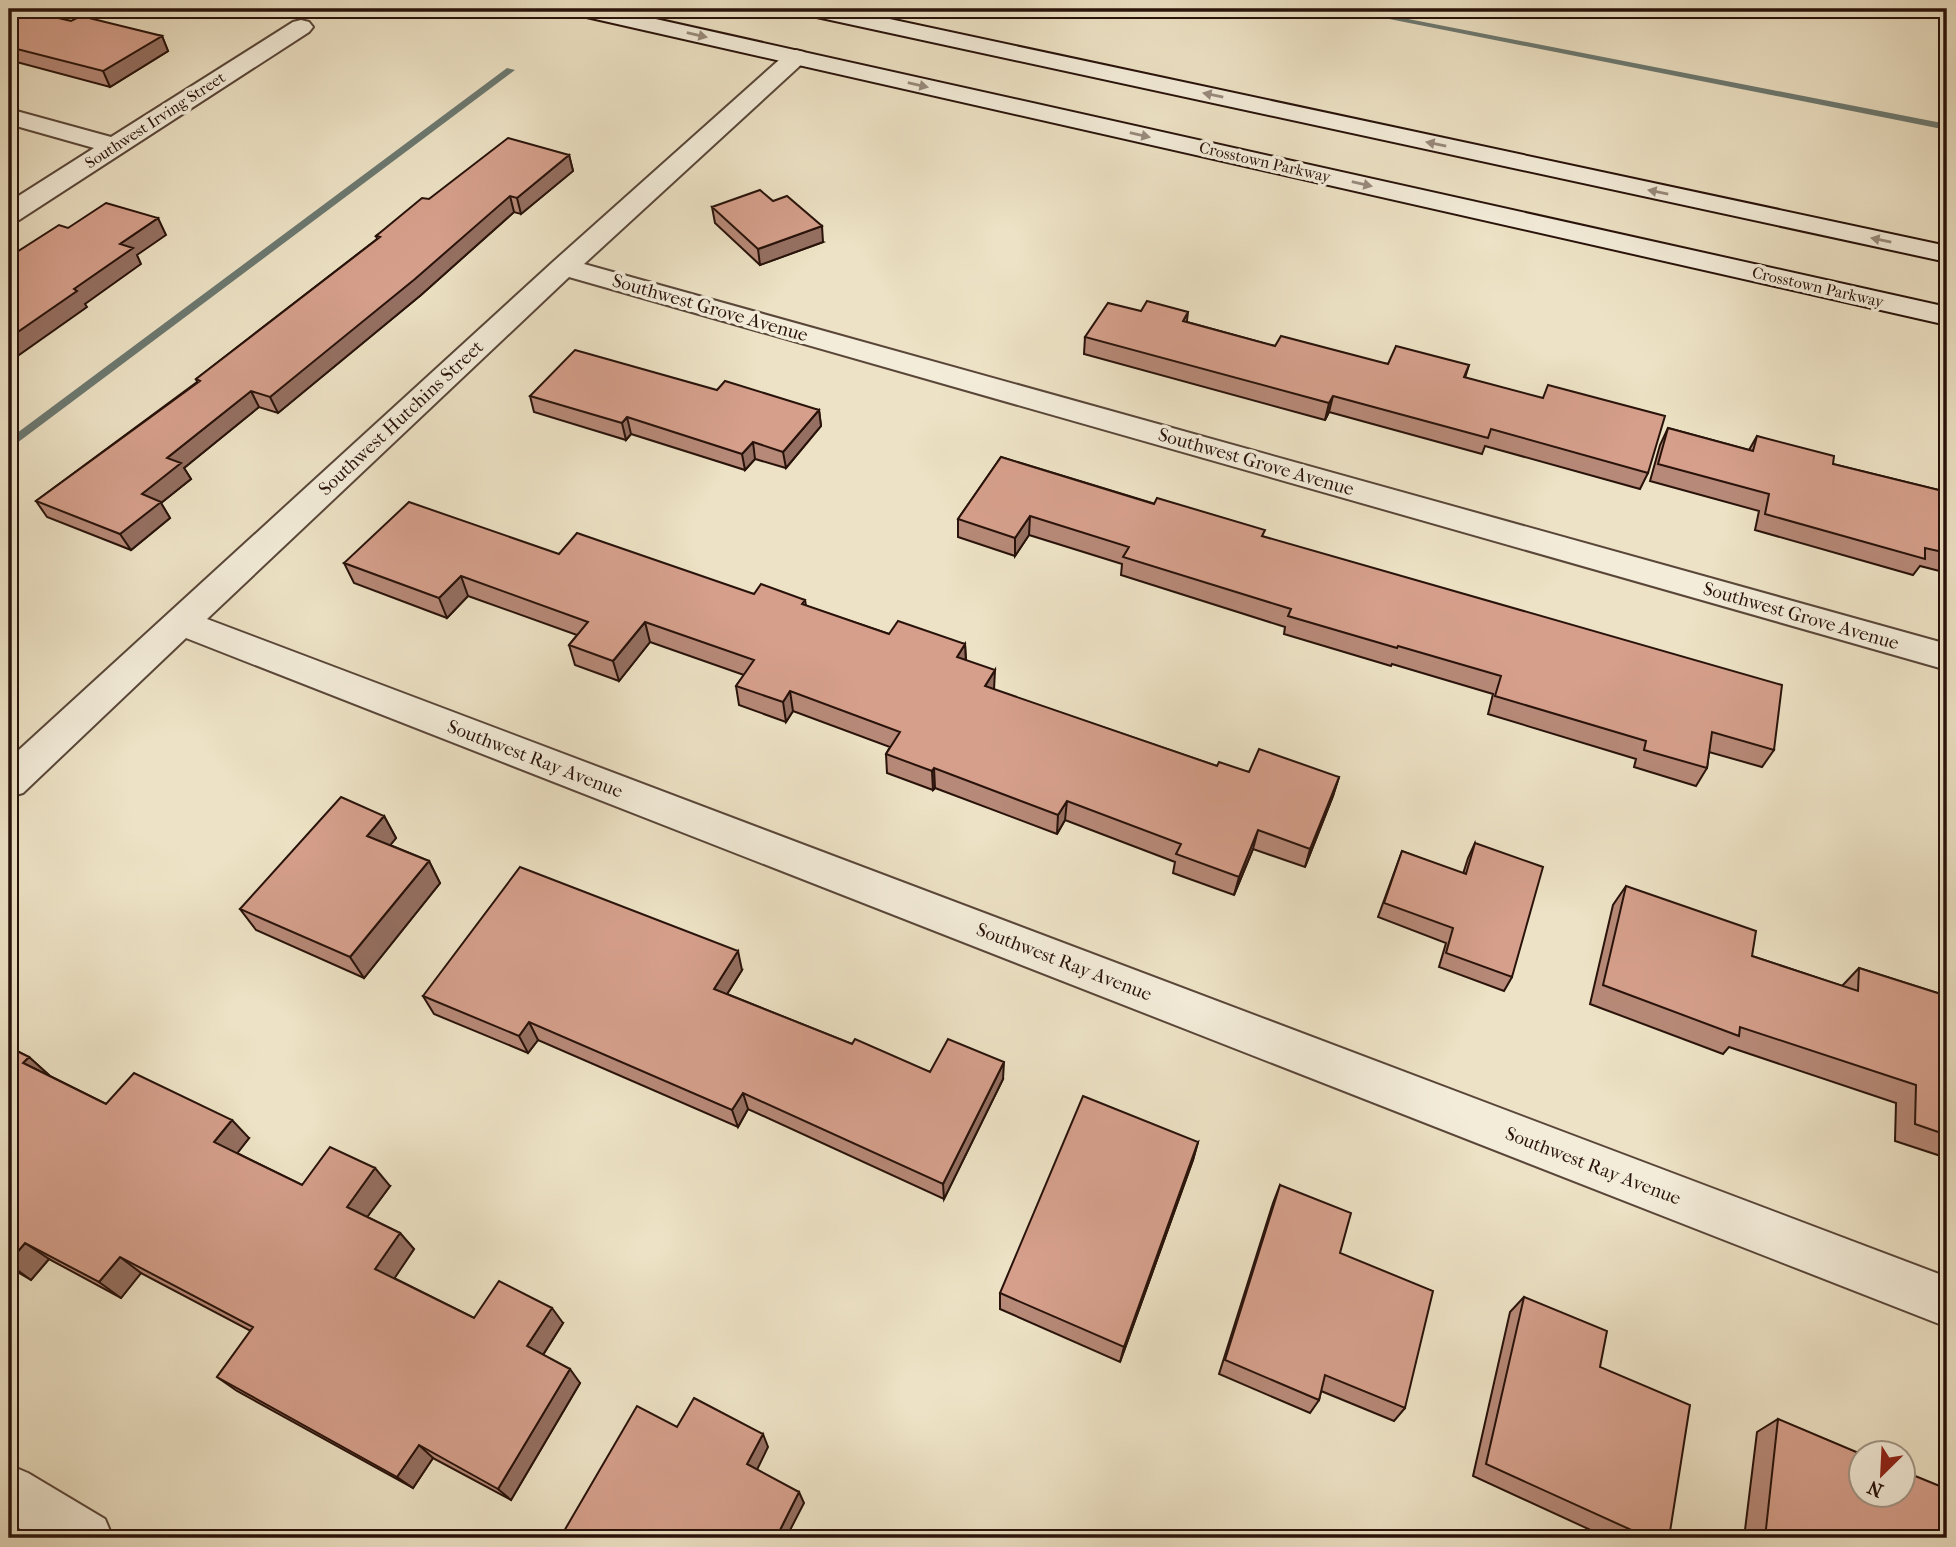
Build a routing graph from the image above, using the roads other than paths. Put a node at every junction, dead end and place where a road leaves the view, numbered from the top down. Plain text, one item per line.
1 (582, 9) edge
2 (812, 9) edge
3 (849, 12) edge
4 (301, 27) dead end
5 (796, 57) junction
6 (9, 116) edge
7 (114, 146) junction
8 (9, 214) edge
9 (1947, 254) edge
10 (564, 267) junction
11 (1947, 316) edge
12 (180, 622) junction
13 (1947, 657) edge
14 (9, 782) edge
15 (1947, 1302) edge
16 (9, 1492) edge
17 (86, 1538) edge

1 -> 5 street, Crosstown Parkway
2 - 3 street
9 -> 3 street
4 - 7 street, Southwest Irving Street
5 - 10 street, Southwest Hutchins Street
5 -> 11 street, Crosstown Parkway
6 - 7 street
7 - 8 street, Southwest Irving Street
10 - 12 street, Southwest Hutchins Street
10 - 13 street, Southwest Grove Avenue
12 - 14 street, Southwest Hutchins Street
12 - 15 street, Southwest Ray Avenue
16 - 17 street

